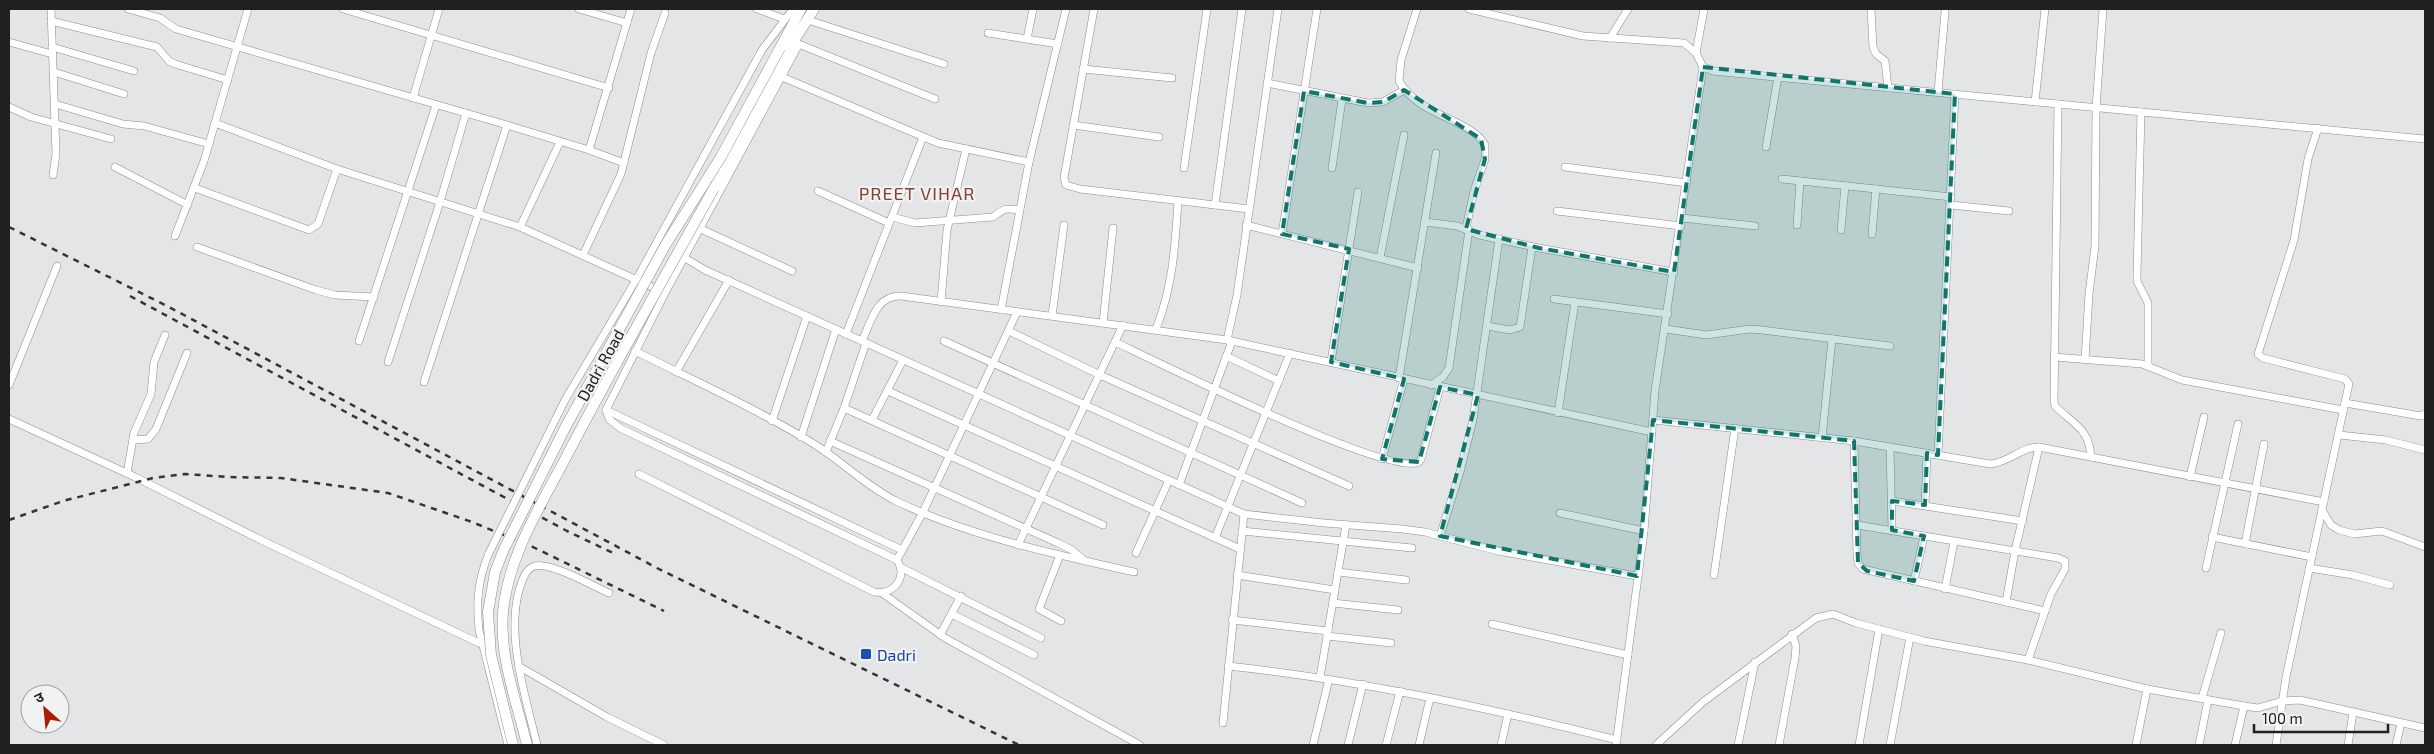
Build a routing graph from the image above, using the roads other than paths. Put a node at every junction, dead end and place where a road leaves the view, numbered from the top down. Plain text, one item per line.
1 (51, 9) edge
2 (128, 9) edge
3 (248, 9) edge
4 (343, 9) edge
5 (439, 9) edge
6 (579, 9) edge
7 (631, 9) edge
8 (757, 9) edge
9 (792, 9) edge
10 (800, 9) edge
11 (814, 9) edge
12 (1033, 9) edge
13 (1066, 9) edge
14 (1094, 9) edge
15 (1207, 9) edge
16 (1242, 9) edge
17 (1278, 9) edge
18 (1316, 9) edge
19 (1417, 9) edge
20 (1469, 9) edge
21 (1628, 9) edge
22 (1704, 9) edge
23 (1870, 9) edge
24 (2045, 9) edge
25 (2103, 9) edge
26 (1945, 12) dead end
27 (665, 13) dead end
28 (784, 19) junction
29 (808, 20) junction
30 (52, 21) junction
31 (626, 23) junction
32 (988, 33) dead end
33 (432, 35) junction
34 (1610, 38) junction
35 (1027, 39) junction
36 (9, 42) edge
37 (797, 43) junction
38 (1058, 44) junction
39 (237, 47) junction
40 (52, 51) junction
41 (1696, 52) junction
42 (944, 64) dead end
43 (1703, 68) junction
44 (1083, 69) junction
45 (134, 71) dead end
46 (54, 72) junction
47 (1778, 77) junction
48 (782, 78) junction
49 (1172, 78) dead end
50 (228, 80) junction
51 (1267, 83) junction
52 (609, 88) junction
53 (1888, 88) junction
54 (1404, 90) junction
55 (1304, 92) junction
56 (1938, 92) junction
57 (124, 94) dead end
58 (1955, 94) junction
59 (414, 98) junction
60 (935, 98) dead end
61 (1342, 100) junction
62 (2035, 102) junction
63 (54, 104) junction
64 (2058, 104) junction
65 (436, 105) junction
66 (9, 107) edge
67 (2096, 108) junction
68 (2141, 112) junction
69 (466, 113) junction
70 (55, 122) junction
71 (215, 123) junction
72 (507, 125) junction
73 (1073, 125) junction
74 (2318, 128) junction
75 (1404, 135) dead end
76 (923, 137) junction
77 (1159, 137) dead end
78 (111, 139) dead end
79 (2425, 139) edge
80 (560, 142) junction
81 (209, 144) junction
82 (1766, 148) dead end
83 (966, 149) junction
84 (589, 150) junction
85 (1436, 153) dead end
86 (1029, 162) junction
87 (624, 163) junction
88 (115, 167) dead end
89 (1565, 167) dead end
90 (1184, 168) dead end
91 (1332, 168) dead end
92 (337, 169) junction
93 (52, 175) dead end
94 (1782, 179) dead end
95 (1800, 181) junction
96 (1687, 183) junction
97 (1845, 186) junction
98 (195, 188) junction
99 (1876, 189) junction
100 (408, 190) junction
101 (818, 191) dead end
102 (1358, 192) dead end
103 (1951, 200) junction
104 (1178, 201) junction
105 (440, 202) junction
106 (188, 205) junction
107 (1215, 205) junction
108 (1249, 209) junction
109 (1019, 210) junction
110 (1557, 210) dead end
111 (2010, 211) dead end
112 (479, 213) junction
113 (890, 220) junction
114 (949, 222) junction
115 (1425, 222) junction
116 (1681, 222) junction
117 (1064, 225) dead end
118 (1246, 225) junction
119 (1797, 225) dead end
120 (1755, 226) dead end
121 (520, 227) junction
122 (1113, 228) dead end
123 (700, 229) junction
124 (1468, 229) junction
125 (1841, 230) dead end
126 (1282, 234) junction
127 (1872, 234) dead end
128 (176, 236) dead end
129 (1500, 239) junction
130 (198, 246) dead end
131 (1532, 247) junction
132 (1349, 250) junction
133 (583, 256) junction
134 (685, 258) junction
135 (1380, 258) junction
136 (57, 266) dead end
137 (1418, 268) junction
138 (792, 271) dead end
139 (1674, 272) junction
140 (636, 280) junction
141 (729, 280) junction
142 (665, 293) junction
143 (374, 297) junction
144 (1554, 299) dead end
145 (941, 302) junction
146 (1575, 302) junction
147 (1001, 310) junction
148 (1018, 312) junction
149 (1668, 314) junction
150 (806, 316) junction
151 (1052, 316) junction
152 (1103, 322) junction
153 (1123, 325) junction
154 (1487, 326) junction
155 (1156, 329) junction
156 (1666, 329) junction
157 (836, 330) junction
158 (1009, 331) junction
159 (846, 334) junction
160 (165, 335) dead end
161 (1832, 339) junction
162 (944, 341) dead end
163 (1230, 341) junction
164 (359, 342) dead end
165 (864, 342) junction
166 (1115, 342) junction
167 (1890, 346) dead end
168 (635, 351) junction
169 (1290, 353) junction
170 (187, 354) dead end
171 (1226, 356) junction
172 (2054, 358) junction
173 (903, 360) junction
174 (2086, 360) junction
175 (388, 362) dead end
176 (1331, 362) junction
177 (994, 363) junction
178 (2148, 366) junction
179 (676, 372) junction
180 (1100, 375) junction
181 (1402, 378) junction
182 (1279, 381) junction
183 (424, 382) dead end
184 (9, 385) edge
185 (1431, 385) junction
186 (1440, 387) junction
187 (1214, 389) junction
188 (888, 391) junction
189 (979, 394) junction
190 (1478, 396) junction
191 (1086, 406) junction
192 (2344, 406) junction
193 (844, 408) junction
194 (606, 410) junction
195 (1267, 412) junction
196 (1558, 412) junction
197 (2425, 414) edge
198 (2204, 418) dead end
199 (9, 419) edge
200 (772, 420) junction
201 (872, 420) junction
202 (1653, 420) junction
203 (1203, 421) junction
204 (964, 424) junction
205 (2238, 424) dead end
206 (1735, 428) junction
207 (1652, 432) junction
208 (2339, 434) junction
209 (801, 436) junction
210 (1071, 436) junction
211 (1822, 438) junction
212 (133, 440) junction
213 (830, 441) junction
214 (1854, 441) junction
215 (1253, 443) junction
216 (2264, 444) dead end
217 (1890, 447) junction
218 (2039, 447) junction
219 (2425, 450) edge
220 (826, 452) junction
221 (1191, 452) junction
222 (1927, 453) junction
223 (1938, 455) junction
224 (950, 456) junction
225 (2091, 457) junction
226 (1382, 459) junction
227 (1056, 468) junction
228 (127, 473) junction
229 (639, 474) dead end
230 (1241, 475) junction
231 (2190, 477) junction
232 (1169, 480) junction
233 (2224, 484) junction
234 (1179, 485) junction
235 (935, 486) junction
236 (1350, 486) dead end
237 (2254, 489) junction
238 (1042, 497) junction
239 (1892, 500) junction
240 (1302, 503) dead end
241 (1925, 505) junction
242 (2323, 506) junction
243 (1227, 507) junction
244 (1155, 511) junction
245 (923, 512) junction
246 (1560, 513) dead end
247 (1244, 514) junction
248 (2023, 520) junction
249 (1102, 525) dead end
250 (1346, 525) junction
251 (1857, 525) junction
252 (1027, 528) junction
253 (1644, 530) junction
254 (1892, 530) junction
255 (1242, 531) junction
256 (1440, 536) junction
257 (1924, 536) junction
258 (2212, 537) junction
259 (1215, 538) junction
260 (1343, 542) junction
261 (1954, 542) junction
262 (2245, 544) junction
263 (1018, 545) junction
264 (2425, 547) edge
265 (1412, 548) dead end
266 (1240, 549) junction
267 (902, 550) junction
268 (2015, 551) junction
269 (1136, 553) dead end
270 (1060, 555) junction
271 (2312, 557) junction
272 (897, 560) junction
273 (1086, 561) junction
274 (902, 568) junction
275 (2206, 568) dead end
276 (2309, 568) junction
277 (1134, 572) dead end
278 (1338, 572) junction
279 (1237, 575) junction
280 (1714, 575) dead end
281 (1637, 576) junction
282 (1406, 580) dead end
283 (1914, 582) junction
284 (2390, 585) dead end
285 (1945, 589) junction
286 (1335, 590) junction
287 (610, 593) dead end
288 (882, 593) junction
289 (961, 596) junction
290 (2006, 602) junction
291 (1333, 603) junction
292 (1398, 610) dead end
293 (2045, 611) junction
294 (952, 614) junction
295 (1061, 620) dead end
296 (1232, 620) junction
297 (1492, 624) dead end
298 (1879, 629) junction
299 (2221, 633) dead end
300 (1327, 634) junction
301 (1792, 634) junction
302 (940, 635) junction
303 (1910, 637) junction
304 (1041, 638) dead end
305 (479, 643) dead end
306 (1391, 643) dead end
307 (1034, 655) dead end
308 (1628, 655) junction
309 (2028, 660) junction
310 (1755, 662) junction
311 (1228, 666) junction
312 (520, 667) junction
313 (1320, 677) junction
314 (1329, 679) junction
315 (1363, 684) junction
316 (2147, 689) junction
317 (1400, 691) junction
318 (1430, 698) junction
319 (2205, 699) junction
320 (2282, 701) junction
321 (2244, 706) junction
322 (2352, 712) junction
323 (1508, 714) junction
324 (1223, 723) dead end
325 (2400, 723) junction
326 (2425, 728) edge
327 (1617, 743) edge
328 (1659, 744) edge
329 (508, 745) edge
330 (513, 745) edge
331 (527, 745) edge
332 (538, 745) edge
333 (664, 745) edge
334 (1140, 745) edge
335 (1313, 745) edge
336 (1348, 745) edge
337 (1386, 745) edge
338 (1419, 745) edge
339 (1501, 745) edge
340 (1738, 745) edge
341 (1779, 745) edge
342 (1859, 745) edge
343 (1890, 745) edge
344 (2136, 745) edge
345 (2199, 745) edge
346 (2235, 745) edge
347 (2276, 745) edge
348 (2348, 745) edge
349 (2396, 745) edge

1 - 30 street
2 - 39 street
3 - 39 street
4 - 33 street
5 - 33 street
6 - 31 street
7 - 31 street
8 - 28 street
9 - 28 street
10 - 330 street, Dadri Road, bridge
11 - 29 street, Dadri Road
12 - 35 street
13 - 38 street
14 - 44 street
15 - 90 street
16 - 107 street
17 - 51 street
18 - 55 street
19 - 54 street
20 - 34 street
21 - 34 street
22 - 41 street
23 - 53 street
24 - 62 street
25 - 67 street
26 - 56 street
27 - 87 street
28 - 140 street
29 - 37 street, Dadri Road
29 - 42 street
30 - 40 street
30 - 50 street
31 - 52 street
32 - 35 street
33 - 52 street
33 - 59 street
34 - 41 street
35 - 38 street
36 - 40 street
37 - 48 street
37 - 60 street
37 - 331 street, Dadri Road, bridge
38 - 86 street
39 - 50 street
39 - 59 street
40 - 45 street
40 - 46 street
41 - 43 street
43 - 47 street
43 - 96 street
44 - 49 street
44 - 73 street
46 - 57 street
46 - 63 street
47 - 53 street
47 - 82 street
48 - 76 street
48 - 123 street
50 - 71 street
51 - 55 street
51 - 108 street
52 - 84 street
53 - 56 street
54 - 61 street
54 - 124 street
55 - 61 street
55 - 126 street
56 - 58 street
58 - 62 street
58 - 103 street
59 - 65 street
61 - 91 street
62 - 64 street
63 - 70 street
63 - 81 street
64 - 67 street
64 - 172 street
65 - 69 street
65 - 100 street
66 - 70 street
67 - 68 street
67 - 174 street
68 - 74 street
68 - 178 street
69 - 72 street
69 - 105 street
70 - 78 street
70 - 93 street
71 - 81 street
71 - 92 street
72 - 80 street
72 - 112 street
73 - 77 street
73 - 104 street
74 - 79 street
74 - 192 street
75 - 135 street
76 - 83 street
76 - 113 street
80 - 84 street
80 - 121 street
81 - 98 street
83 - 86 street
83 - 114 street
84 - 87 street
85 - 115 street
86 - 109 street
87 - 133 street
88 - 106 street
89 - 96 street
92 - 98 street
92 - 100 street
94 - 95 street
95 - 97 street
95 - 119 street
96 - 116 street
97 - 99 street
97 - 125 street
98 - 106 street
99 - 103 street
99 - 127 street
100 - 105 street
100 - 143 street
101 - 113 street
102 - 132 street
103 - 111 street
103 - 223 street
104 - 107 street
104 - 155 street
105 - 112 street
105 - 175 street
106 - 128 street
107 - 108 street
108 - 118 street
109 - 114 street
109 - 147 street
110 - 116 street
112 - 121 street
112 - 183 street
113 - 114 street
113 - 159 street
114 - 145 street
115 - 124 street
115 - 137 street
116 - 120 street
116 - 139 street
117 - 151 street
118 - 126 street
118 - 163 street
121 - 133 street
122 - 152 street
123 - 134 street
123 - 138 street
124 - 129 street
124 - 185 street
126 - 132 street
129 - 131 street
129 - 154 street
130 - 143 street
131 - 139 street
131 - 154 street
132 - 135 street
132 - 176 street
133 - 140 street
134 - 141 street
134 - 142 street
135 - 137 street
136 - 184 street
137 - 181 street
139 - 149 street
140 - 142 street
140 - 329 street, bridge
141 - 150 street
141 - 179 street
142 - 168 street
143 - 164 street
144 - 146 street
145 - 147 street
145 - 165 street
146 - 149 street
146 - 196 street
147 - 148 street
148 - 151 street
148 - 158 street
149 - 156 street
150 - 157 street
150 - 200 street
151 - 152 street
152 - 153 street
153 - 155 street
153 - 166 street
154 - 190 street
155 - 163 street
156 - 161 street
156 - 202 street
157 - 159 street
157 - 209 street
158 - 177 street
158 - 180 street
159 - 165 street
160 - 212 street
161 - 167 street
161 - 211 street
162 - 177 street
163 - 169 street
163 - 171 street
165 - 173 street
165 - 193 street
166 - 180 street
166 - 187 street
168 - 179 street
168 - 194 street
169 - 176 street
169 - 182 street
170 - 212 street
171 - 182 street
171 - 187 street
172 - 174 street
172 - 225 street
173 - 188 street
173 - 189 street
174 - 178 street
176 - 181 street
177 - 189 street
177 - 191 street
178 - 192 street
179 - 200 street
180 - 191 street
180 - 203 street
181 - 185 street
181 - 226 street
182 - 195 street
185 - 186 street
186 - 190 street
186 - 226 street
187 - 195 street
187 - 203 street
188 - 201 street
188 - 204 street
189 - 204 street
189 - 210 street
190 - 196 street
190 - 256 street
191 - 210 street
191 - 221 street
192 - 197 street
192 - 208 street
193 - 201 street
193 - 213 street
194 - 267 street
194 - 272 street
195 - 215 street
195 - 226 street
196 - 207 street
198 - 231 street
199 - 228 street
200 - 209 street
201 - 224 street
202 - 206 street
202 - 207 street
203 - 215 street
203 - 221 street
204 - 224 street
204 - 227 street
205 - 233 street
206 - 211 street
206 - 280 street
207 - 253 street
208 - 219 street
208 - 242 street
209 - 220 street
210 - 227 street
210 - 232 street
211 - 214 street
212 - 228 street
213 - 220 street
213 - 235 street
214 - 217 street
214 - 251 street
215 - 230 street
215 - 236 street
216 - 237 street
217 - 222 street
217 - 239 street
218 - 223 street
218 - 225 street
218 - 248 street
220 - 245 street
221 - 230 street
221 - 234 street
222 - 223 street
222 - 241 street
224 - 235 street
224 - 238 street
225 - 231 street
227 - 238 street
227 - 244 street
228 - 305 street
229 - 288 street
230 - 240 street
230 - 243 street
231 - 233 street
232 - 234 street
232 - 244 street
233 - 237 street
233 - 258 street
234 - 243 street
235 - 245 street
235 - 252 street
237 - 242 street
237 - 262 street
238 - 249 street
238 - 252 street
239 - 241 street
239 - 254 street
241 - 248 street
242 - 264 street
242 - 271 street
243 - 247 street
243 - 259 street
244 - 259 street
244 - 269 street
245 - 263 street
245 - 267 street
246 - 253 street
247 - 250 street
247 - 255 street
248 - 268 street
250 - 256 street
250 - 260 street
251 - 254 street
251 - 283 street
252 - 263 street
252 - 273 street
253 - 281 street
254 - 257 street
255 - 260 street
255 - 266 street
256 - 281 street
257 - 261 street
257 - 283 street
258 - 262 street
258 - 275 street
259 - 266 street
260 - 265 street
260 - 278 street
261 - 268 street
261 - 285 street
262 - 271 street
263 - 270 street
266 - 279 street
267 - 272 street
268 - 290 street
268 - 293 street
270 - 273 street
270 - 295 street
271 - 276 street
272 - 274 street
273 - 277 street
274 - 288 street
274 - 289 street
276 - 284 street
276 - 320 street
278 - 282 street
278 - 286 street
279 - 286 street
279 - 296 street
281 - 308 street
283 - 285 street
285 - 290 street
286 - 291 street
287 - 312 street
288 - 302 street
289 - 294 street
289 - 304 street
290 - 293 street
291 - 292 street
291 - 300 street
293 - 309 street
294 - 302 street
294 - 307 street
296 - 300 street
296 - 311 street
297 - 308 street
298 - 301 street
298 - 303 street
298 - 342 street
299 - 319 street
300 - 306 street
300 - 313 street
301 - 310 street
301 - 341 street
302 - 334 street
303 - 309 street
303 - 343 street
308 - 327 street
309 - 316 street
310 - 328 street
310 - 340 street
311 - 313 street
311 - 324 street
312 - 332 street
312 - 333 street
313 - 314 street
314 - 315 street
314 - 335 street
315 - 317 street
315 - 336 street
316 - 319 street
316 - 344 street
317 - 318 street
317 - 337 street
318 - 323 street
318 - 338 street
319 - 321 street
319 - 345 street
320 - 321 street
320 - 322 street
320 - 347 street
321 - 346 street
322 - 325 street
322 - 348 street
323 - 327 street
323 - 339 street
325 - 326 street
325 - 349 street

